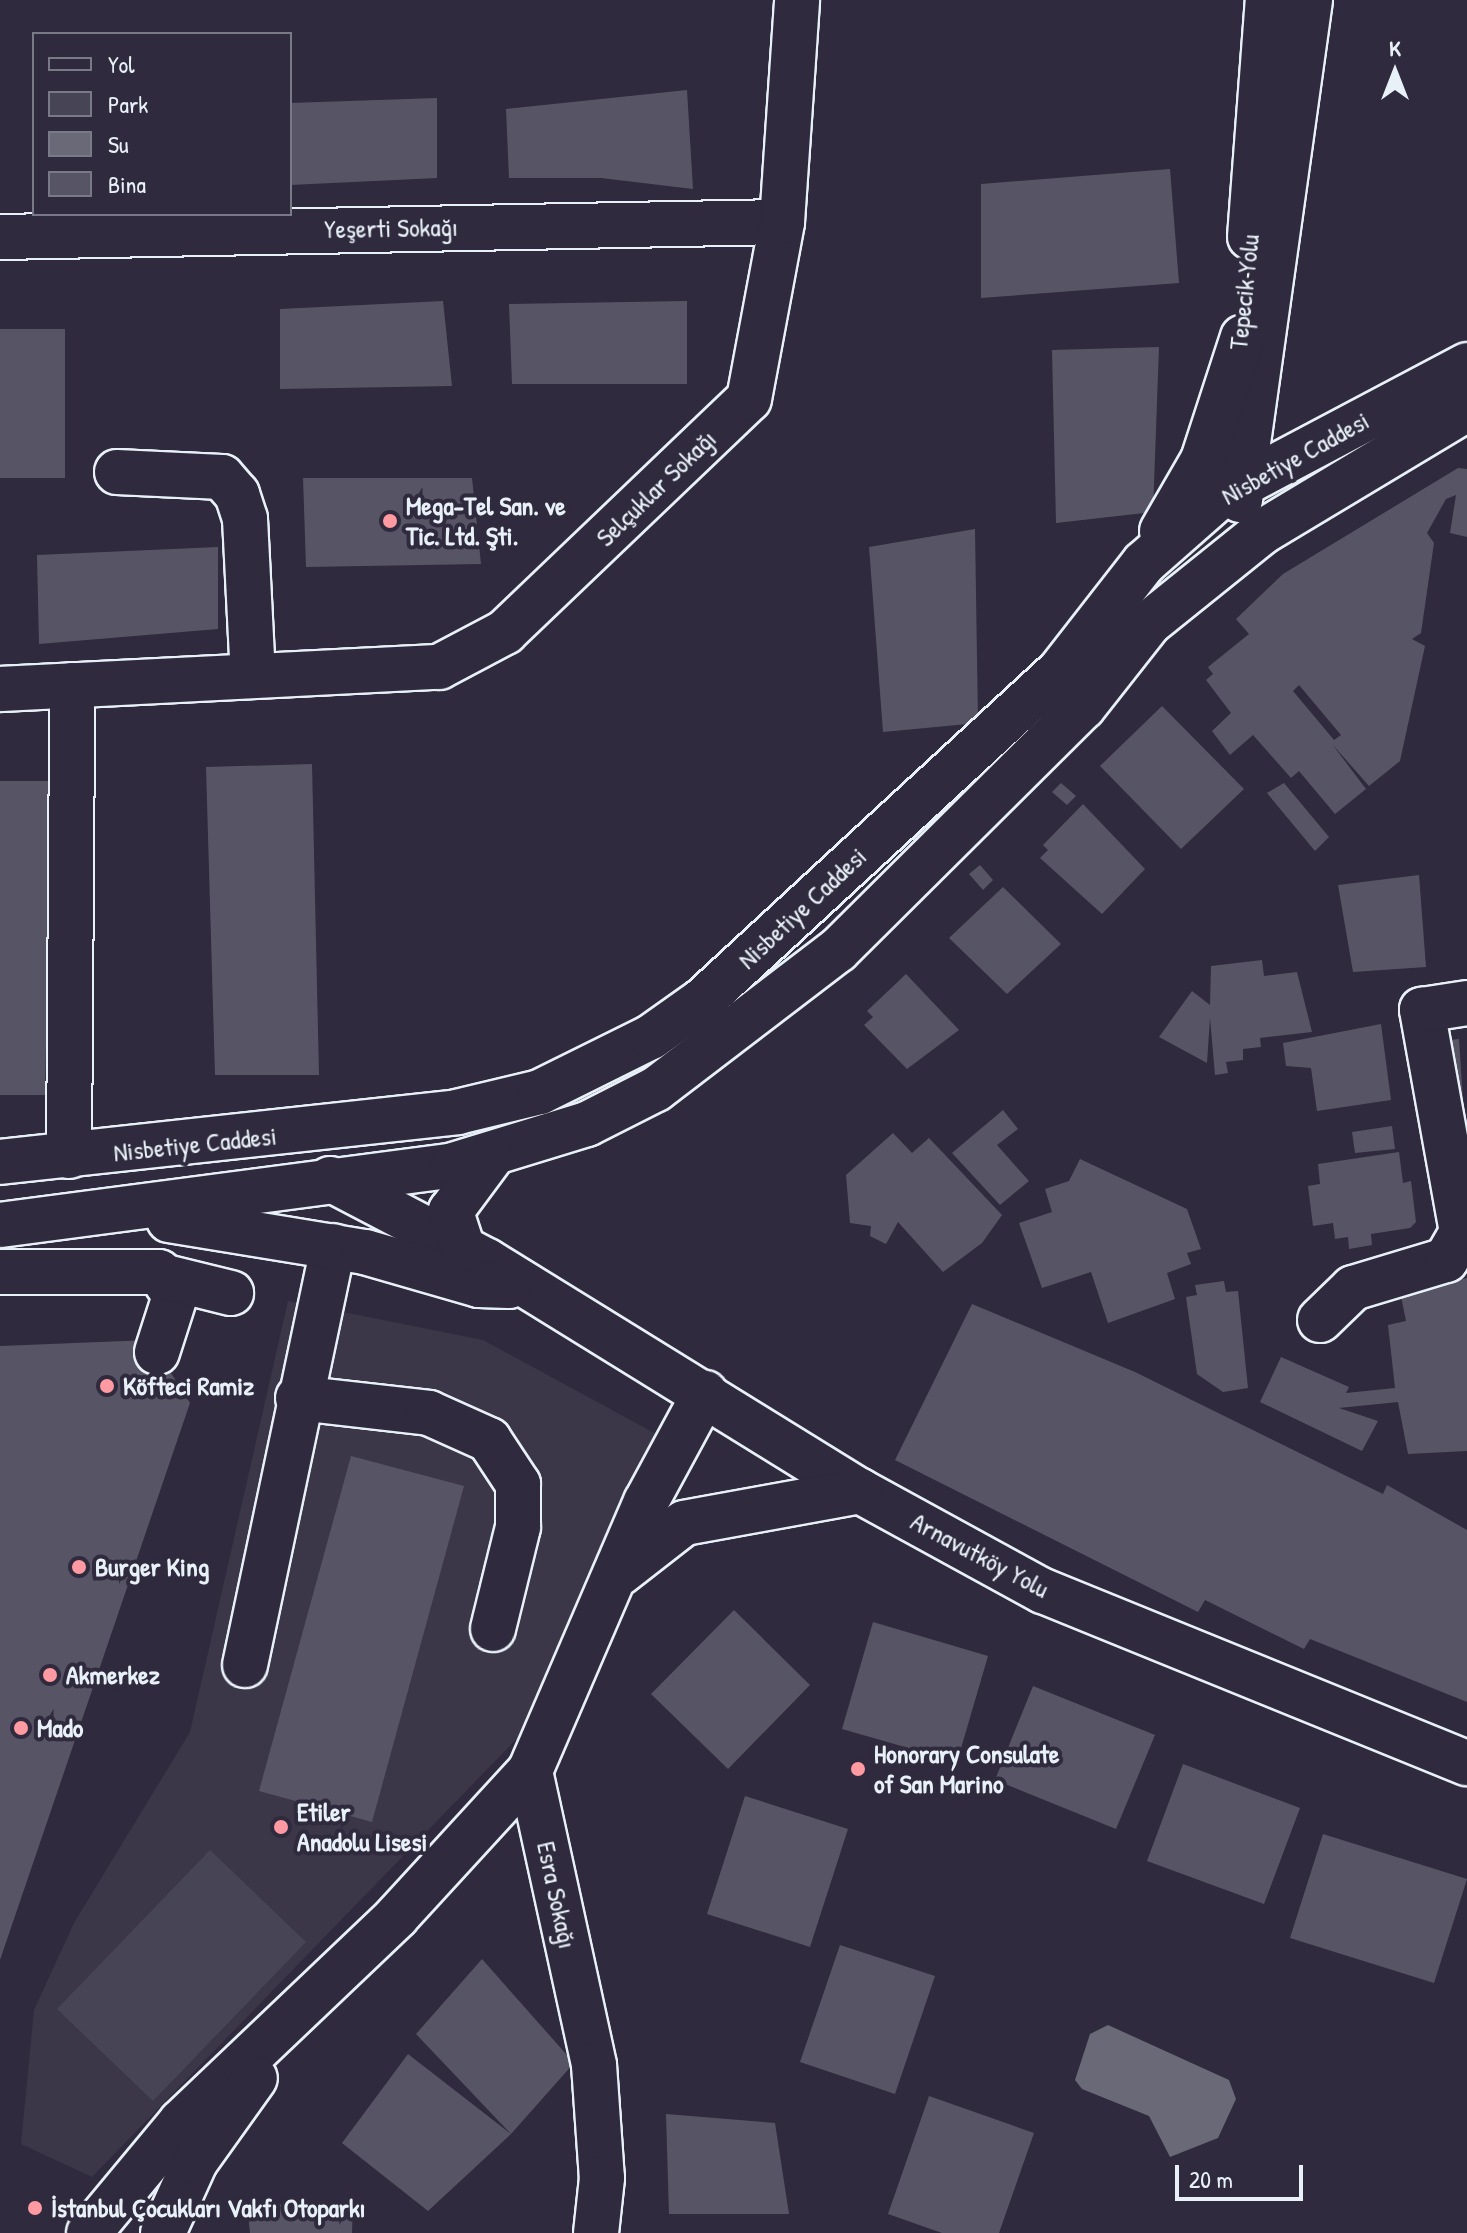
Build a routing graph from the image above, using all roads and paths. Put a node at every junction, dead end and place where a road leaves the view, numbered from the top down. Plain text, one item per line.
1 (797, 0) edge
2 (1268, 0) edge
3 (1310, 0) edge
4 (782, 222) junction
5 (0, 237) edge
6 (1467, 365) edge
7 (1256, 401) junction
8 (1467, 409) edge
9 (1310, 448) junction
10 (117, 472) dead end
11 (1248, 479) junction
12 (1144, 563) junction
13 (1149, 623) junction
14 (253, 676) junction
15 (72, 685) junction
16 (0, 689) edge
17 (1467, 1003) edge
18 (278, 1136) junction
19 (69, 1156) junction
20 (491, 1157) junction
21 (0, 1162) edge
22 (335, 1183) junction
23 (255, 1212) junction
24 (0, 1225) edge
25 (333, 1246) junction
26 (463, 1249) junction
27 (0, 1272) edge
28 (170, 1278) junction
29 (523, 1286) junction
30 (231, 1293) dead end
31 (1320, 1320) dead end
32 (157, 1352) dead end
33 (705, 1393) junction
34 (298, 1398) junction
35 (860, 1491) junction
36 (618, 1575) junction
37 (493, 1629) dead end
38 (245, 1665) dead end
39 (1467, 1763) edge
40 (530, 1771) junction
41 (322, 1985) junction
42 (89, 2233) edge
43 (163, 2233) edge
44 (596, 2233) edge

1 - 4 main road, Selçuklar Sokağı
2 - 12 main road, Tepecik Yolu
3 - 7 main road, Tepecik Yolu
4 - 5 main road, Yeşerti Sokağı
4 - 14 main road, Selçuklar Sokağı
6 - 9 main road, Nisbetiye Caddesi
7 - 9 main road
7 - 11 main road, Tepecik Yolu
8 - 13 main road, Nisbetiye Caddesi
9 - 11 main road, Nisbetiye Caddesi
10 - 14 main road
11 - 12 main road, Nisbetiye Caddesi
11 - 13 main road, Tepecik Yolu
12 - 18 main road, Nisbetiye Caddesi
13 - 20 main road, Nisbetiye Caddesi
14 - 15 main road, Selçuklar Sokağı
15 - 16 main road, Selçuklar Sokağı
15 - 19 main road
17 - 31 main road
18 - 19 main road, Nisbetiye Caddesi
18 - 22 main road, Arnavutköy Yolu
18 - 23 main road
19 - 21 main road, Nisbetiye Caddesi
20 - 22 main road, Nisbetiye Caddesi
20 - 26 main road
22 - 23 main road
22 - 26 main road, Arnavutköy Yolu
23 - 24 main road
23 - 25 main road
25 - 29 main road
25 - 34 main road
26 - 29 main road, Arnavutköy Yolu
27 - 28 main road
28 - 30 main road
28 - 32 main road
29 - 33 main road, Arnavutköy Yolu
33 - 35 main road, Arnavutköy Yolu
33 - 36 main road
34 - 37 main road
34 - 38 main road
35 - 36 main road
35 - 39 main road, Arnavutköy Yolu
36 - 40 main road
40 - 41 main road
40 - 44 main road, Esra Sokağı
41 - 42 main road
41 - 43 main road

